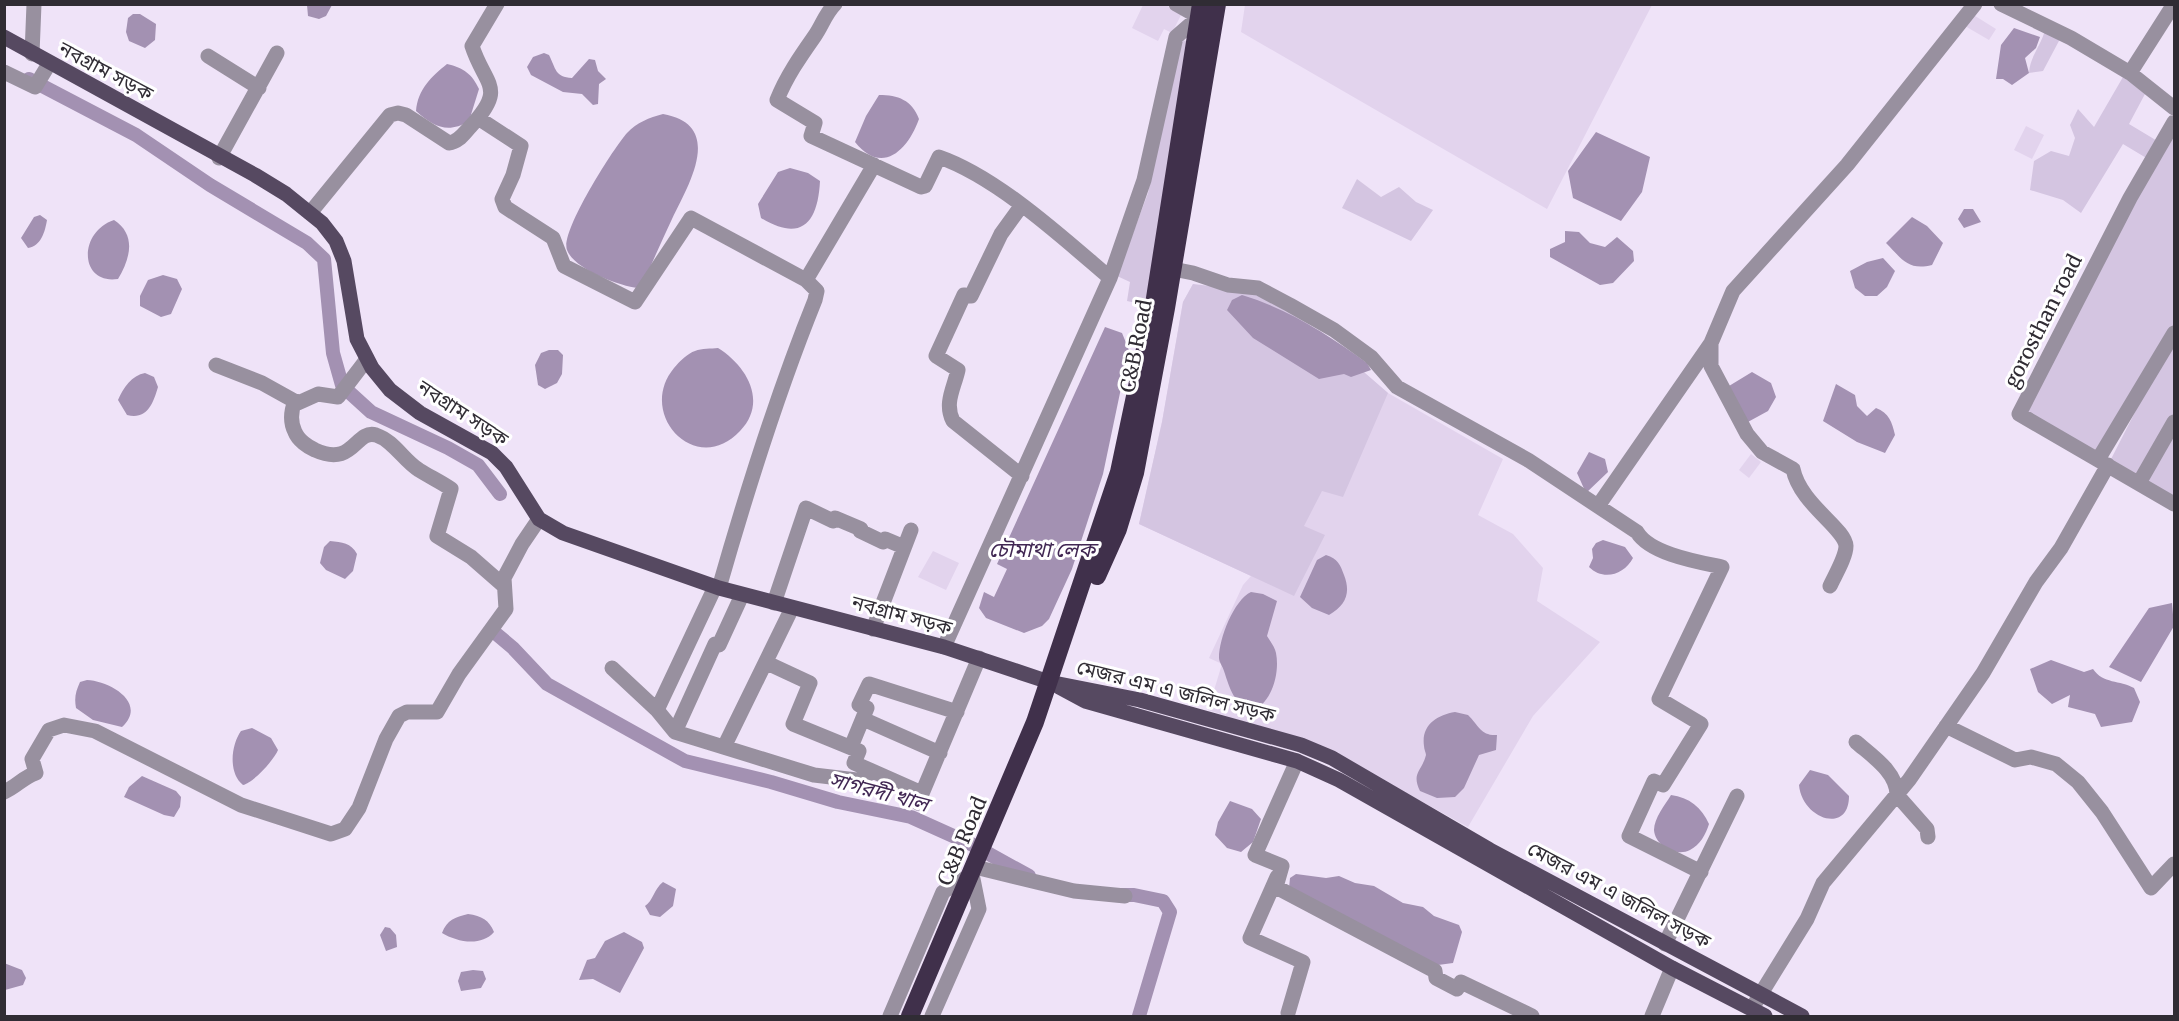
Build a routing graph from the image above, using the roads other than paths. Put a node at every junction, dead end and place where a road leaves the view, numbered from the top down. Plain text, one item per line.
1 (34, 4) edge
2 (497, 4) edge
3 (835, 4) edge
4 (1176, 4) edge
5 (1217, 4) edge
6 (1974, 4) edge
7 (2001, 4) edge
8 (2174, 4) edge
9 (1200, 11) edge
10 (4, 37) edge
11 (277, 53) dead end
12 (32, 54) junction
13 (208, 56) dead end
14 (50, 64) junction
15 (4, 72) edge
16 (2130, 73) junction
17 (259, 88) junction
18 (2175, 108) edge
19 (478, 118) junction
20 (2175, 122) edge
21 (219, 158) junction
22 (874, 165) junction
23 (1022, 205) junction
24 (310, 213) junction
25 (1173, 269) junction
26 (1110, 278) junction
27 (806, 280) junction
28 (2175, 333) edge
29 (1711, 343) junction
30 (367, 359) junction
31 (216, 365) dead end
32 (295, 401) junction
33 (2175, 422) edge
34 (2103, 462) junction
35 (1022, 476) junction
36 (2139, 483) junction
37 (2175, 504) edge
38 (1598, 506) junction
39 (539, 519) junction
40 (911, 530) dead end
41 (904, 548) junction
42 (503, 585) junction
43 (1830, 586) dead end
44 (717, 588) junction
45 (742, 595) junction
46 (774, 603) junction
47 (792, 608) junction
48 (873, 629) junction
49 (944, 647) junction
50 (979, 658) junction
51 (767, 663) junction
52 (612, 668) dead end
53 (1049, 681) junction
54 (657, 710) junction
55 (957, 712) junction
56 (863, 719) junction
57 (1946, 726) junction
58 (675, 732) junction
59 (1856, 742) dead end
60 (724, 747) junction
61 (851, 747) junction
62 (939, 753) junction
63 (1297, 761) junction
64 (865, 781) dead end
65 (4, 792) edge
66 (1897, 795) junction
67 (1737, 796) dead end
68 (1928, 837) dead end
69 (2175, 864) edge
70 (976, 866) junction
71 (1282, 866) junction
72 (1701, 872) junction
73 (1125, 896) dead end
74 (1665, 944) junction
75 (1672, 968) junction
76 (1761, 994) junction
77 (1288, 1013) dead end
78 (1758, 1013) edge
79 (890, 1017) edge
80 (910, 1017) edge
81 (932, 1017) edge
82 (1532, 1017) edge
83 (1652, 1017) edge
84 (1802, 1017) edge

1 - 12 street
2 - 19 street
3 - 22 street
4 - 9 street
5 - 25 highway, C&B Road
6 - 29 street
7 - 16 street
8 - 16 street
9 - 26 street
9 - 53 highway, C&B Road
10 - 12 main road, নবগ্রাম সড়ক
11 - 17 street
12 - 14 main road, নবগ্রাম সড়ক
13 - 17 street
14 - 15 street
14 - 21 main road, নবগ্রাম সড়ক
16 - 18 street
17 - 21 street
19 - 24 street
19 - 27 street
20 - 34 street, gorosthan road
21 - 24 main road, নবগ্রাম সড়ক
22 - 23 street
22 - 27 street
23 - 26 street
23 - 35 street
24 - 30 main road, নবগ্রাম সড়ক
25 - 38 street
25 - 53 highway, C&B Road
26 - 35 street
27 - 44 street
28 - 34 street
29 - 38 street
29 - 43 street
30 - 32 street
30 - 39 main road, নবগ্রাম সড়ক
31 - 32 street
32 - 42 street
33 - 36 street
34 - 36 street, gorosthan road
34 - 57 street
35 - 49 street
36 - 37 street, gorosthan road
38 - 72 street
39 - 42 street
39 - 44 main road, নবগ্রাম সড়ক
40 - 41 street
41 - 46 street
41 - 48 street
42 - 65 street
44 - 45 main road, নবগ্রাম সড়ক
44 - 54 street
45 - 46 main road, নবগ্রাম সড়ক
45 - 58 street
46 - 47 main road, নবগ্রাম সড়ক
47 - 48 main road, নবগ্রাম সড়ক
47 - 51 street
48 - 49 main road, নবগ্রাম সড়ক
49 - 50 main road, নবগ্রাম সড়ক
50 - 53 main road, নবগ্রাম সড়ক
50 - 55 street
51 - 60 street
51 - 61 street
52 - 54 street
53 - 63 main road, মেজর এম এ জলিল সড়ক
53 - 70 highway, C&B Road
53 - 74 main road, মেজর এম এ জলিল সড়ক
54 - 58 street
55 - 56 street
55 - 62 street
56 - 61 street
56 - 62 street
57 - 66 street
57 - 69 street
58 - 60 street
59 - 66 street
60 - 64 street
61 - 62 street
63 - 71 street
63 - 75 main road, মেজর এম এ জলিল সড়ক
66 - 68 street
66 - 76 street
67 - 72 street
70 - 73 street
70 - 79 street
70 - 80 highway, C&B Road
70 - 81 street
71 - 77 street
71 - 82 street
72 - 74 street
74 - 76 main road, মেজর এম এ জলিল সড়ক
75 - 78 main road, মেজর এম এ জলিল সড়ক
75 - 83 street
76 - 78 street
76 - 84 main road, মেজর এম এ জলিল সড়ক

